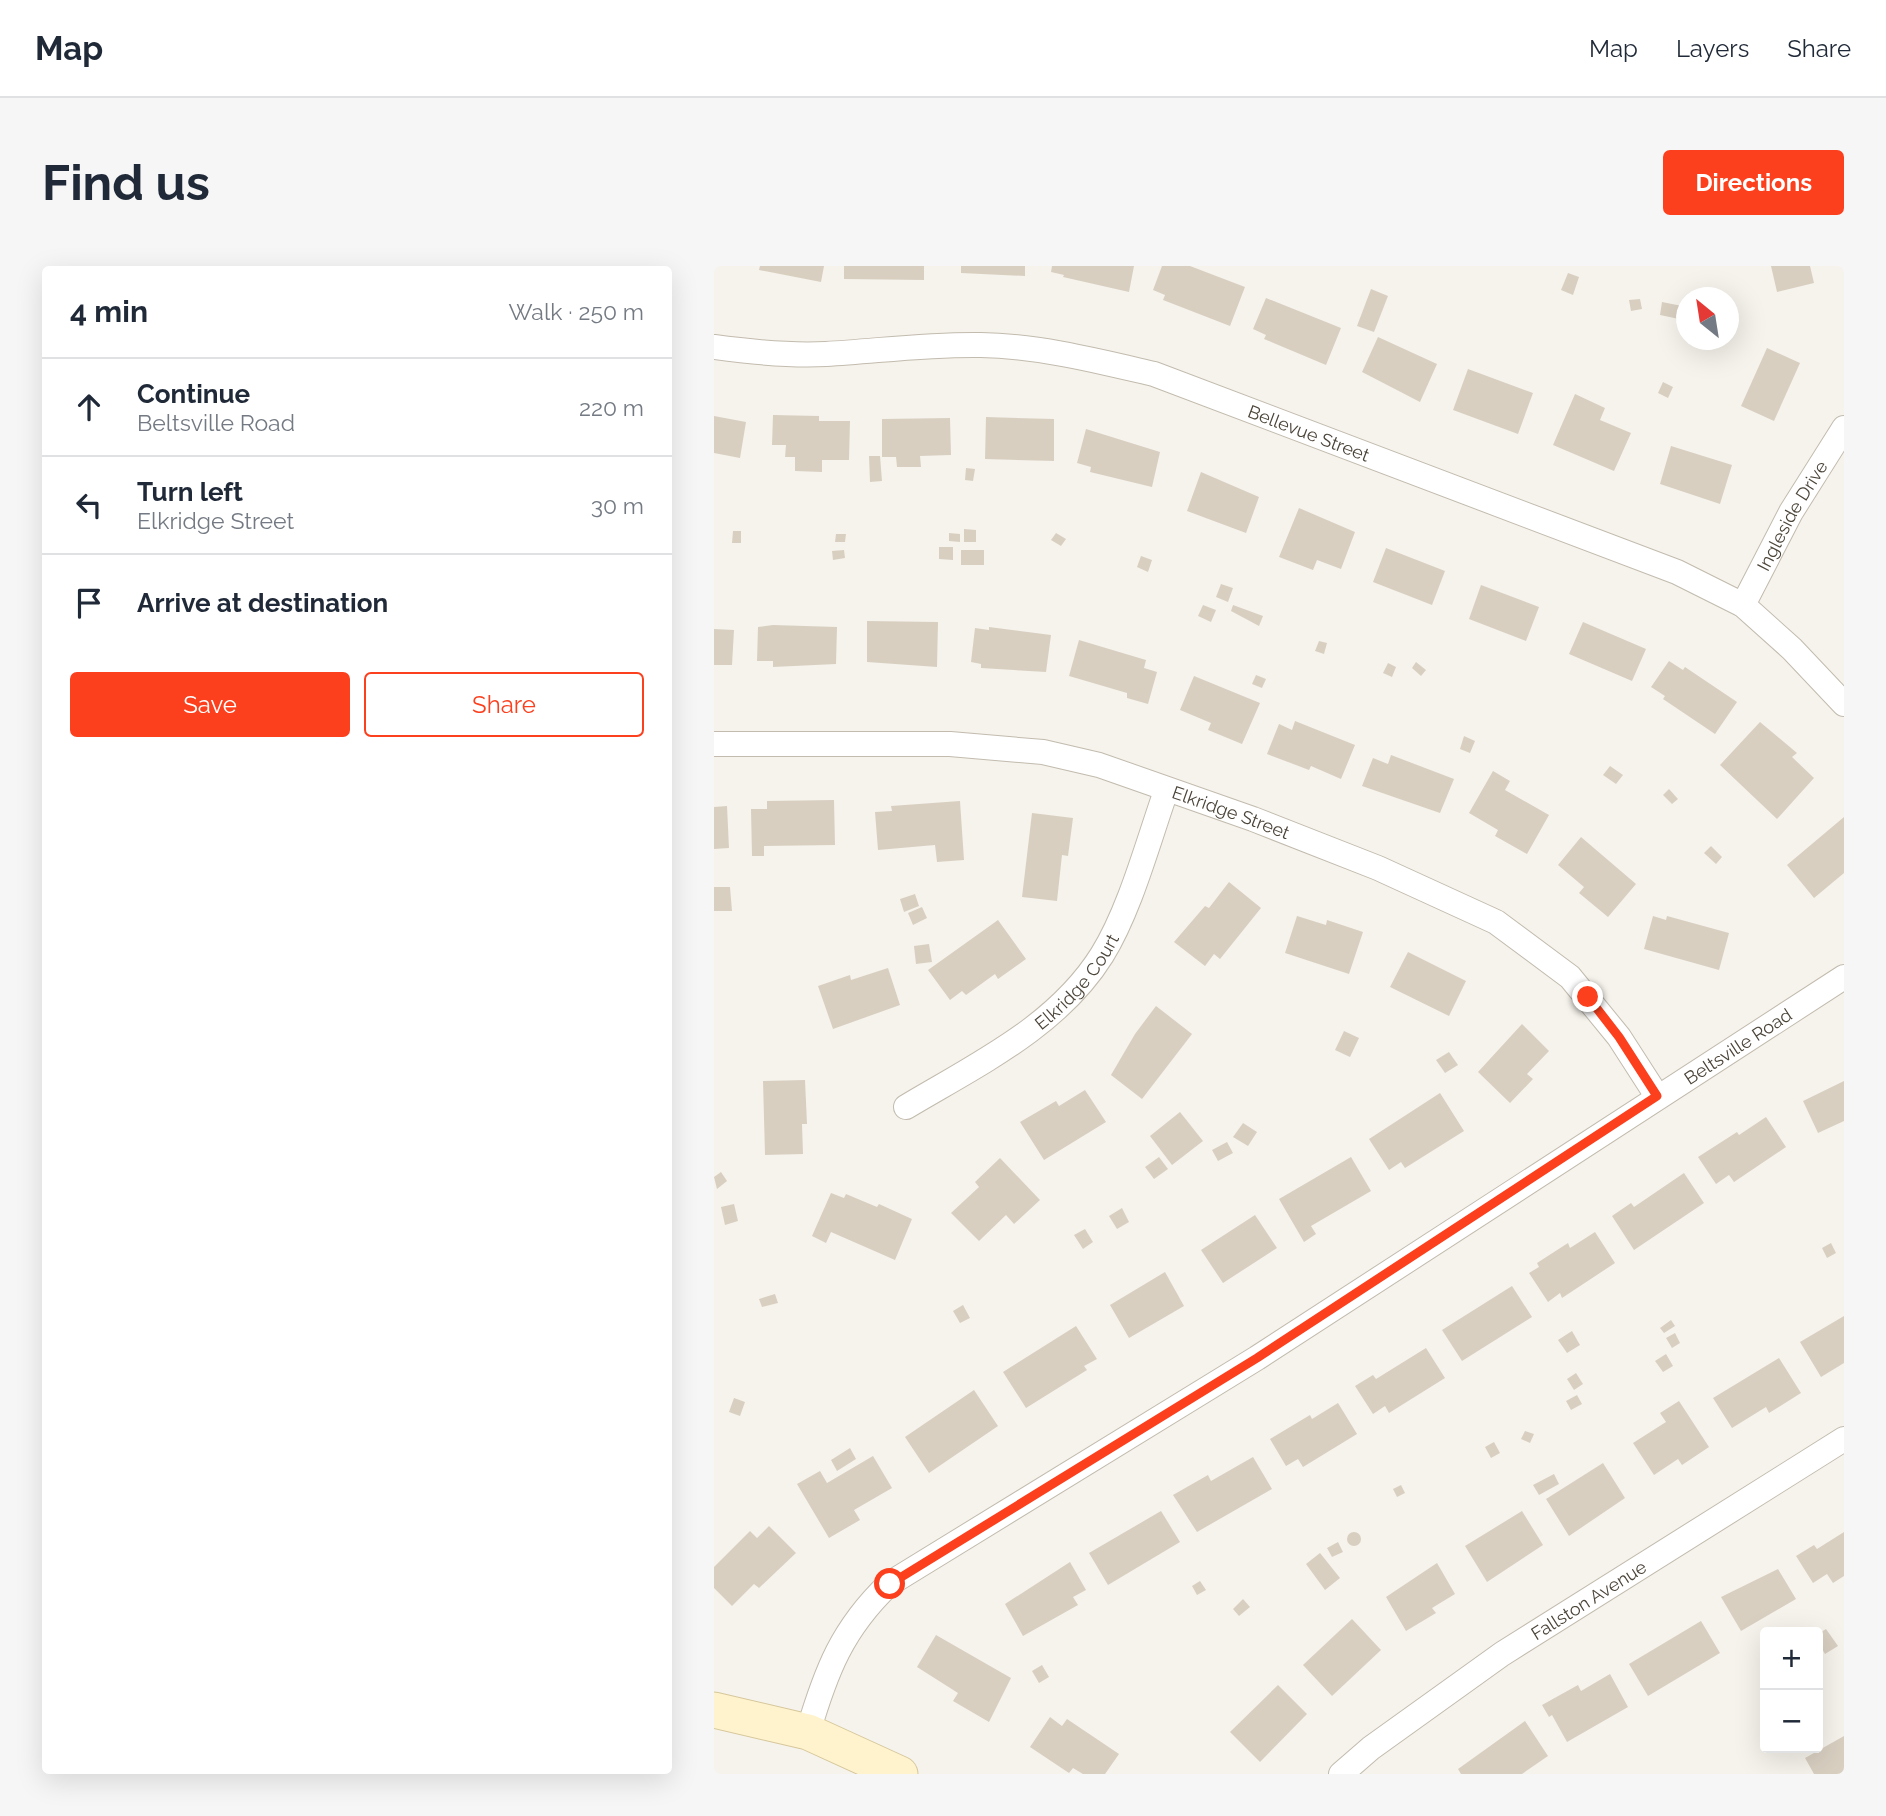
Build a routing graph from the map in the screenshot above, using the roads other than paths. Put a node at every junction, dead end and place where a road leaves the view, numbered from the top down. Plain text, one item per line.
1 (714, 347) edge
2 (1844, 428) edge
3 (1742, 605) junction
4 (1844, 704) edge
5 (714, 744) edge
6 (1166, 791) junction
7 (1844, 977) edge
8 (1657, 1096) junction
9 (906, 1107) dead end
10 (1844, 1439) edge
11 (714, 1710) edge
12 (808, 1732) junction
13 (900, 1774) edge
14 (1341, 1774) edge

1 - 3 street, Bellevue Street
2 - 3 street, Ingleside Drive
3 - 4 street, Bellevue Street
5 - 6 street, Elkridge Street
6 - 8 street, Elkridge Street
6 - 9 street, Elkridge Court
7 - 8 street, Beltsville Road
8 - 12 street, Beltsville Road
10 - 14 street, Fallston Avenue
11 - 12 street
12 - 13 street

